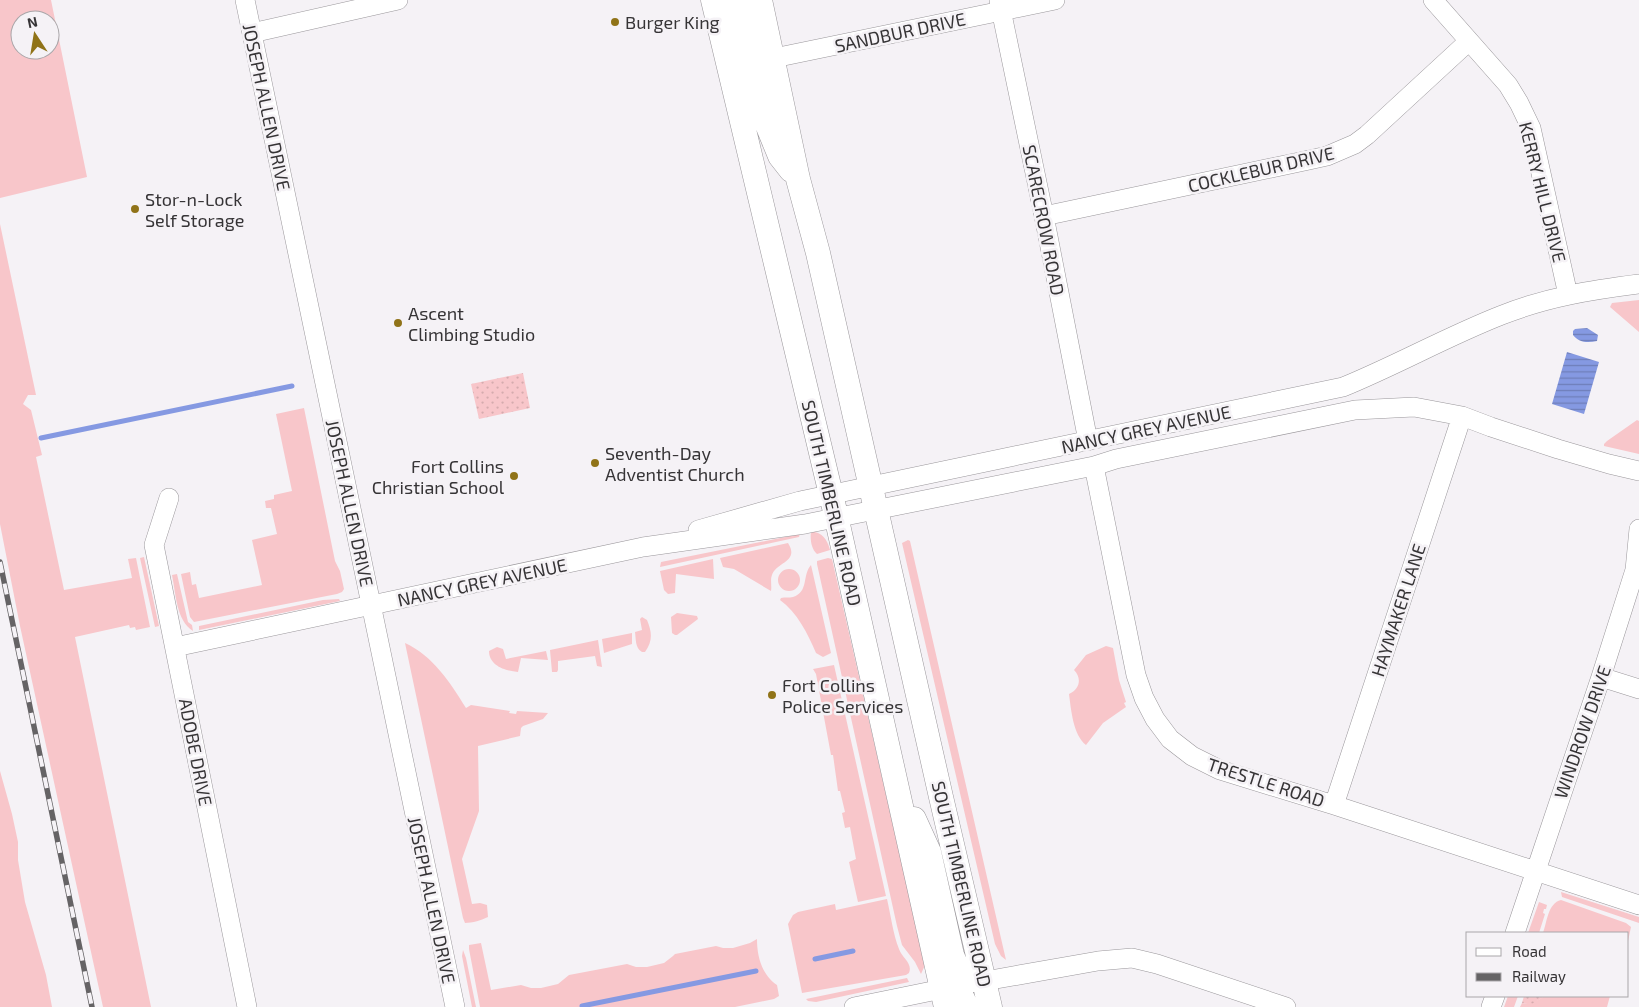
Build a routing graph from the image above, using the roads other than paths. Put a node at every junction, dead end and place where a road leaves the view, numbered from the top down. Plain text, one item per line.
1 (244, 0) edge
2 (398, 0) edge
3 (713, 0) edge
4 (737, 0) edge
5 (760, 0) edge
6 (1055, 0) edge
7 (1433, 0) edge
8 (1000, 6) edge
9 (252, 33) junction
10 (1469, 41) junction
11 (774, 58) junction
12 (798, 179) junction
13 (1044, 216) junction
14 (1639, 284) edge
15 (1568, 295) junction
16 (1462, 416) junction
17 (1088, 441) junction
18 (1094, 466) junction
19 (1639, 471) edge
20 (871, 486) junction
21 (831, 495) junction
22 (170, 498) dead end
23 (876, 510) junction
24 (836, 518) junction
25 (1639, 529) edge
26 (643, 547) junction
27 (371, 605) junction
28 (175, 647) junction
29 (1601, 677) junction
30 (1639, 689) edge
31 (896, 784) junction
32 (1334, 805) junction
33 (1535, 871) junction
34 (1639, 905) edge
35 (1515, 932) edge
36 (985, 981) junction
37 (944, 998) edge
38 (247, 1007) edge
39 (455, 1007) edge
40 (854, 1007) edge
41 (966, 1007) edge
42 (990, 1007) edge
43 (1286, 1007) edge

1 - 9 street, JOSEPH ALLEN DRIVE
2 - 9 street
3 - 21 main road, SOUTH TIMBERLINE ROAD
4 - 12 main road
5 - 11 main road, SOUTH TIMBERLINE ROAD
6 - 8 street, SANDBUR DRIVE
7 - 10 street, KERRY HILL DRIVE
8 - 11 street, SANDBUR DRIVE
8 - 13 street, SCARECROW ROAD
9 - 27 street, JOSEPH ALLEN DRIVE
10 - 13 street, COCKLEBUR DRIVE
10 - 15 street, KERRY HILL DRIVE
11 - 12 main road, SOUTH TIMBERLINE ROAD
12 - 20 main road, SOUTH TIMBERLINE ROAD
13 - 17 street, SCARECROW ROAD
14 - 15 street, NANCY GREY AVENUE
15 - 17 street, NANCY GREY AVENUE
16 - 18 street, NANCY GREY AVENUE
16 - 19 street, NANCY GREY AVENUE
16 - 32 street, HAYMAKER LANE
17 - 20 street, NANCY GREY AVENUE
18 - 23 street, NANCY GREY AVENUE
18 - 32 street, TRESTLE ROAD
20 - 21 street, NANCY GREY AVENUE
20 - 23 main road, SOUTH TIMBERLINE ROAD
21 - 24 main road, SOUTH TIMBERLINE ROAD
21 - 26 street, NANCY GREY AVENUE
22 - 28 street, ADOBE DRIVE
23 - 24 street, NANCY GREY AVENUE
23 - 36 main road, SOUTH TIMBERLINE ROAD
24 - 26 street, NANCY GREY AVENUE
24 - 31 main road, SOUTH TIMBERLINE ROAD
25 - 29 street, WINDROW DRIVE
26 - 27 street, NANCY GREY AVENUE
27 - 28 street, NANCY GREY AVENUE
27 - 39 street, JOSEPH ALLEN DRIVE
28 - 38 street, ADOBE DRIVE
29 - 30 street
29 - 33 street, WINDROW DRIVE
31 - 36 main road
31 - 37 main road, SOUTH TIMBERLINE ROAD
32 - 33 street, TRESTLE ROAD
33 - 34 street, TRESTLE ROAD
33 - 35 street, WINDROW DRIVE
36 - 42 main road, SOUTH TIMBERLINE ROAD
36 - 43 street
37 - 40 street
37 - 41 main road

